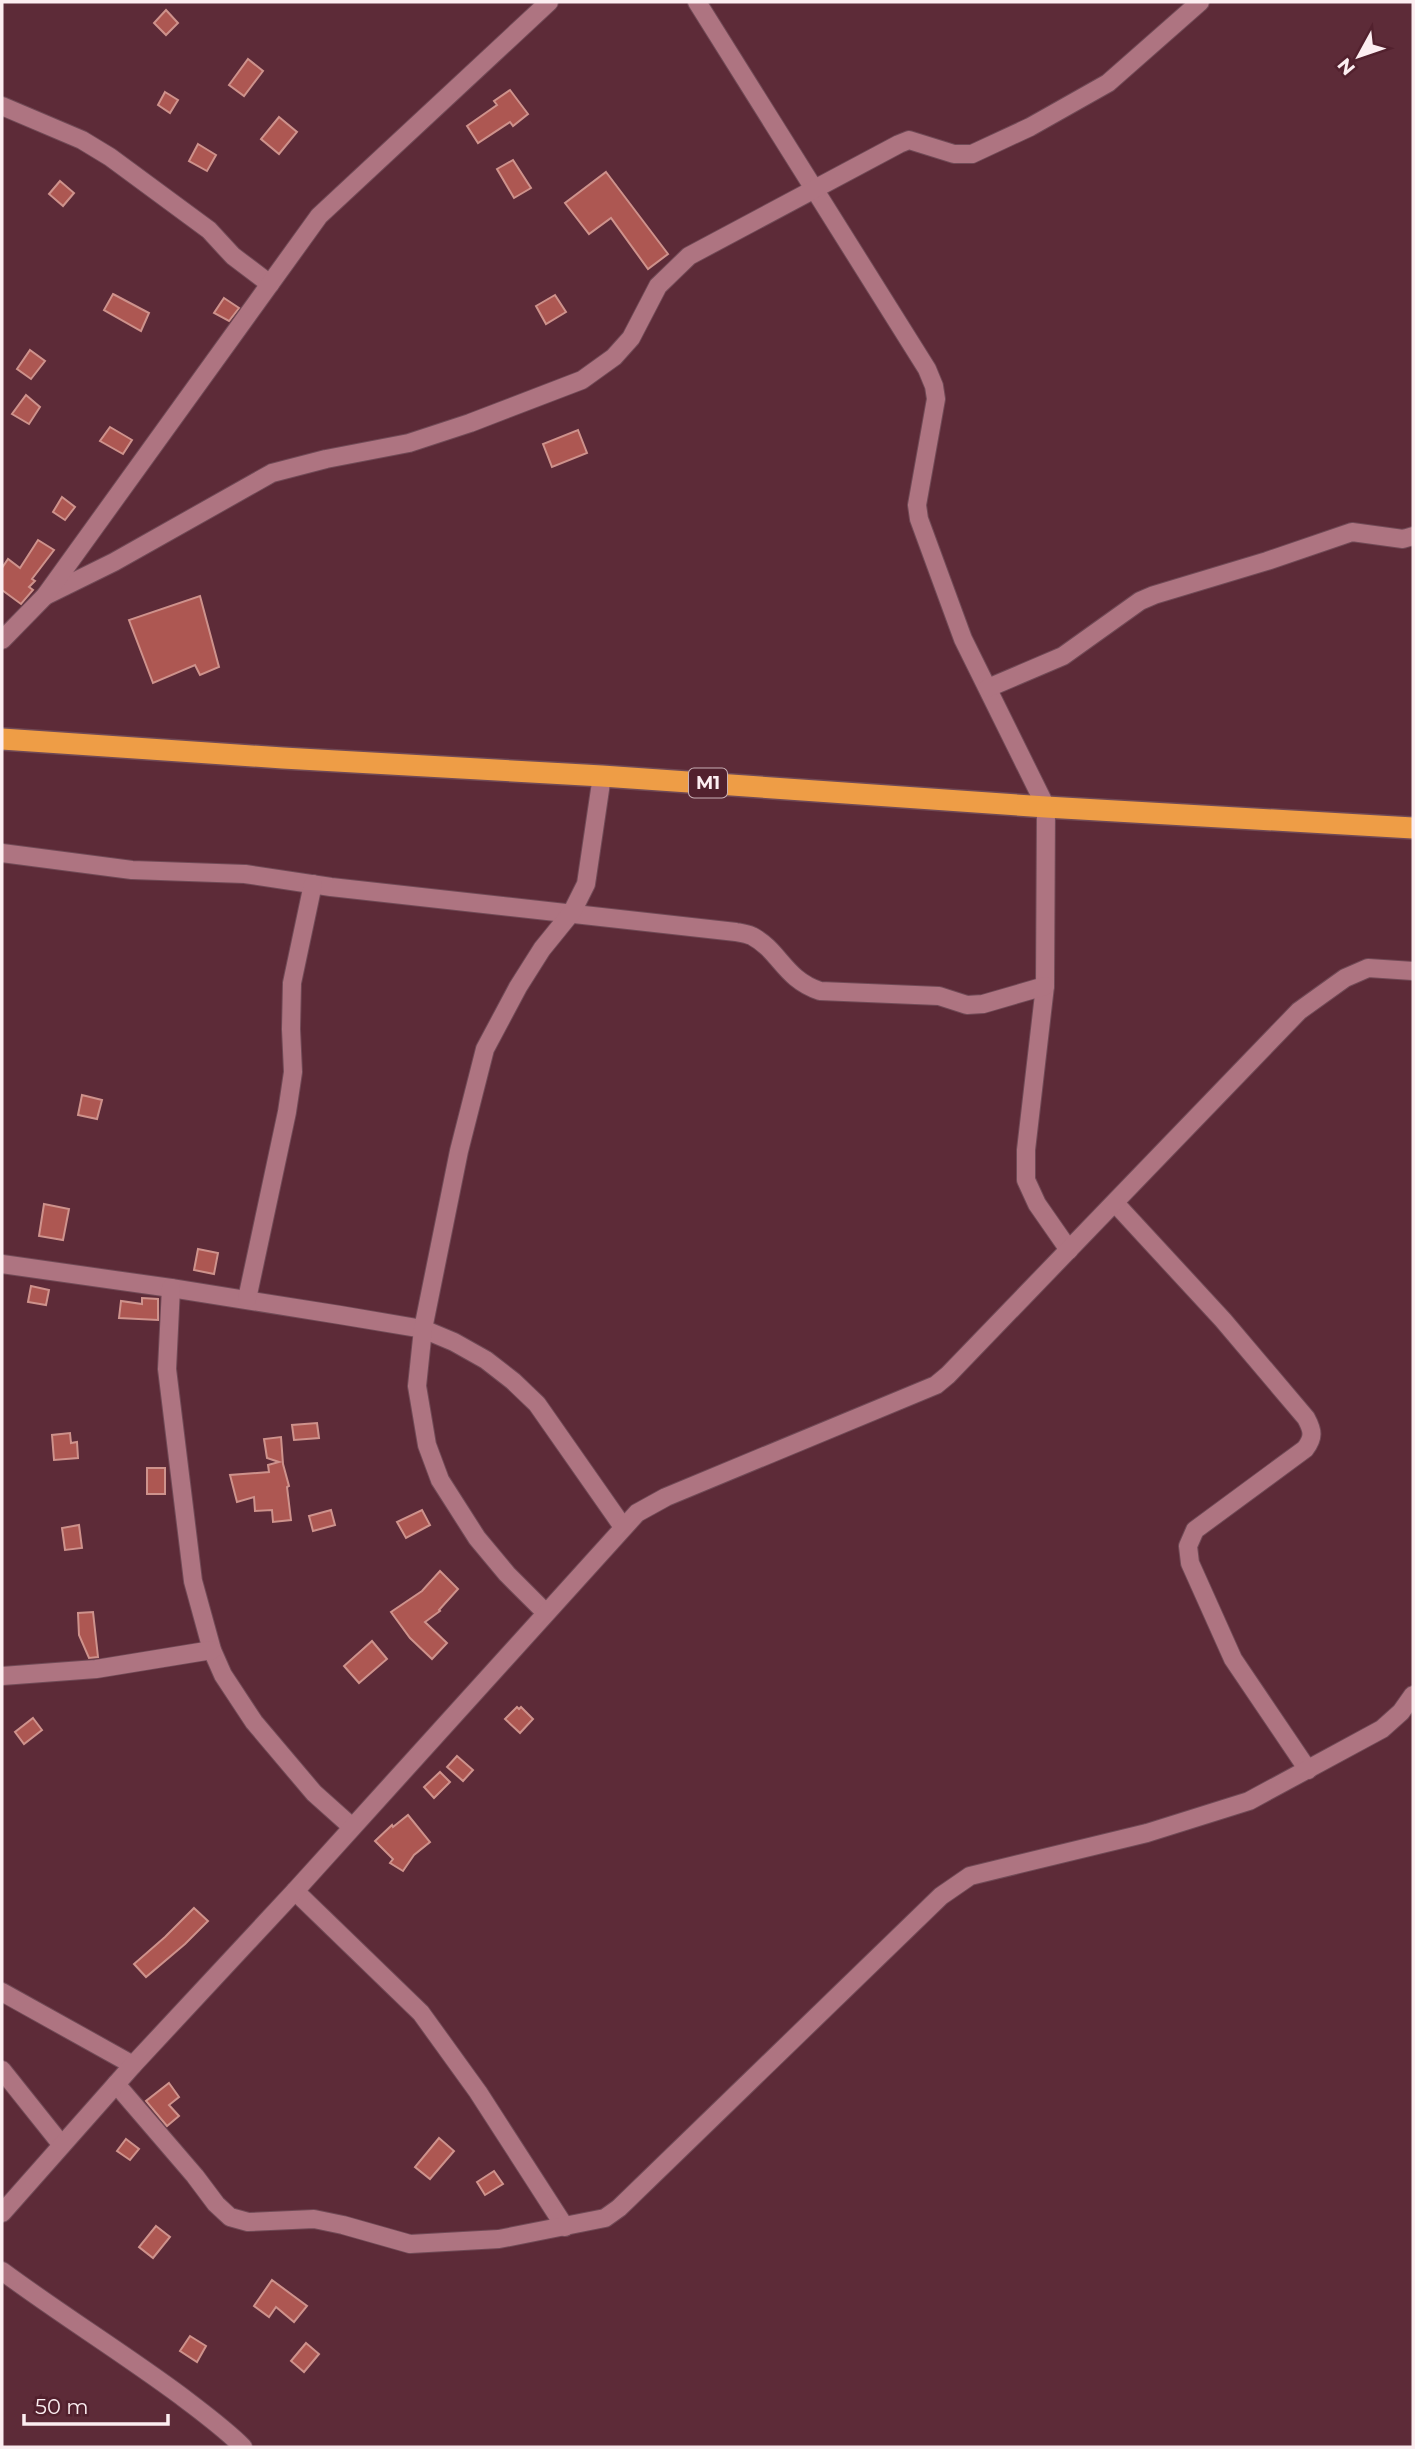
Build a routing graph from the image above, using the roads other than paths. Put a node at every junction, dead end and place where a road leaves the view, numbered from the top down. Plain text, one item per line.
1 (549, 2) edge
2 (697, 2) edge
3 (1200, 2) edge
4 (2, 106) edge
5 (815, 188) junction
6 (270, 284) junction
7 (1413, 536) edge
8 (44, 596) junction
9 (2, 640) edge
10 (988, 688) junction
11 (2, 739) edge
12 (602, 776) junction
13 (1046, 807) junction
14 (1413, 828) edge
15 (2, 853) edge
16 (313, 884) junction
17 (572, 912) junction
18 (1413, 971) edge
19 (1045, 986) junction
20 (1115, 1203) junction
21 (1069, 1250) junction
22 (2, 1264) edge
23 (171, 1287) junction
24 (247, 1299) junction
25 (423, 1329) junction
26 (624, 1527) junction
27 (545, 1613) junction
28 (212, 1650) junction
29 (2, 1676) edge
30 (1413, 1695) edge
31 (1308, 1770) junction
32 (352, 1828) junction
33 (295, 1891) junction
34 (2, 1992) edge
35 (133, 2065) junction
36 (2, 2070) edge
37 (116, 2084) junction
38 (61, 2144) junction
39 (2, 2213) edge
40 (565, 2227) junction
41 (2, 2271) edge
42 (243, 2447) edge

1 - 6 street
2 - 5 street
3 - 5 street
4 - 6 street
5 - 8 street
5 - 10 street
6 - 8 street
7 - 10 street
8 - 9 street
10 - 13 street
11 - 12 highway, M1
12 - 13 highway, M1
12 - 17 street
13 - 14 highway, M1
13 - 19 street
15 - 16 street
16 - 17 street
16 - 24 street
17 - 19 street
17 - 25 street
18 - 20 street
19 - 21 street
20 - 21 street
20 - 31 street
21 - 26 street
22 - 23 street
23 - 24 street
23 - 28 street
24 - 25 street
25 - 26 street
25 - 27 street
26 - 27 street
27 - 32 street
28 - 29 street
28 - 32 street
30 - 31 street
31 - 40 street
32 - 33 street
33 - 35 street
33 - 40 street
34 - 35 street
35 - 37 street
36 - 38 street
37 - 38 street
37 - 40 street
38 - 39 street
41 - 42 street

